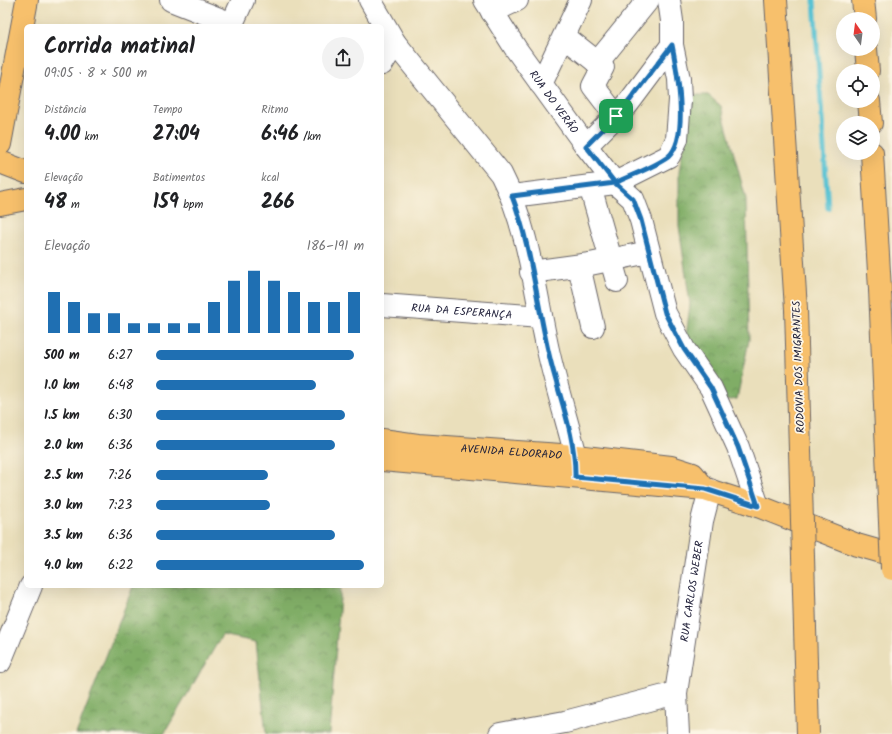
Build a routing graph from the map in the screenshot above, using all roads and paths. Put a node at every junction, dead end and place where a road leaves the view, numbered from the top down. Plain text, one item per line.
1 (27, 0) edge
2 (170, 0) edge
3 (243, 0) edge
4 (370, 0) edge
5 (517, 0) edge
6 (582, 0) edge
7 (648, 0) edge
8 (669, 0) edge
9 (776, 0) edge
10 (864, 0) edge
11 (488, 6) edge
12 (865, 12) edge
13 (229, 24) edge
14 (231, 24) edge
15 (384, 24) edge
16 (384, 24) edge
17 (564, 36) junction
18 (395, 43) junction
19 (672, 45) junction
20 (384, 61) edge
21 (597, 62) junction
22 (541, 84) junction
23 (616, 116) junction
24 (0, 144) edge
25 (586, 146) junction
26 (872, 160) edge
27 (0, 162) edge
28 (24, 171) edge
29 (615, 183) junction
30 (590, 186) junction
31 (512, 196) junction
32 (24, 199) edge
33 (0, 204) edge
34 (649, 252) junction
35 (611, 260) junction
36 (579, 266) junction
37 (531, 272) junction
38 (617, 281) dead end
39 (384, 306) edge
40 (541, 317) junction
41 (593, 327) dead end
42 (384, 441) edge
43 (417, 454) junction
44 (384, 460) edge
45 (576, 467) junction
46 (707, 490) junction
47 (758, 506) junction
48 (892, 555) edge
49 (892, 569) edge
50 (30, 588) edge
51 (0, 662) edge
52 (676, 693) junction
53 (500, 734) edge
54 (678, 734) edge
55 (808, 734) edge

1 - 24 main road
2 - 13 street
3 - 14 street
4 - 16 street
5 - 11 street
6 - 17 street
7 - 21 street
8 - 19 street
9 - 55 main road, RODOVIA DOS IMIGRANTES, bridge
10 - 12 main road
11 - 22 street, RUA DO VERÃO
15 - 18 street
17 - 21 street
17 - 22 street
18 - 20 street
18 - 31 street
19 - 23 street
19 - 29 street
21 - 23 street
22 - 25 street, RUA DO VERÃO
23 - 25 street
25 - 29 street, RUA DO VERÃO
26 - 49 main road, bridge
27 - 28 main road
29 - 30 street
29 - 34 street, RUA DO VERÃO
30 - 31 street
30 - 35 street
31 - 37 street
32 - 33 main road
34 - 35 street
34 - 47 street, RUA DO VERÃO
35 - 36 street
35 - 38 street
36 - 37 street
36 - 41 street
37 - 40 street
39 - 40 street, RUA DA ESPERANÇA
40 - 45 street
42 - 43 main road, AVENIDA ELDORADO
43 - 44 main road, AVENIDA ELDORADO
43 - 45 main road, AVENIDA ELDORADO
45 - 46 main road, AVENIDA ELDORADO
46 - 47 main road, AVENIDA ELDORADO
46 - 52 street, RUA CARLOS WEBER
47 - 48 main road, AVENIDA ELDORADO
50 - 51 street
52 - 53 street
52 - 54 street, RUA CARLOS WEBER

